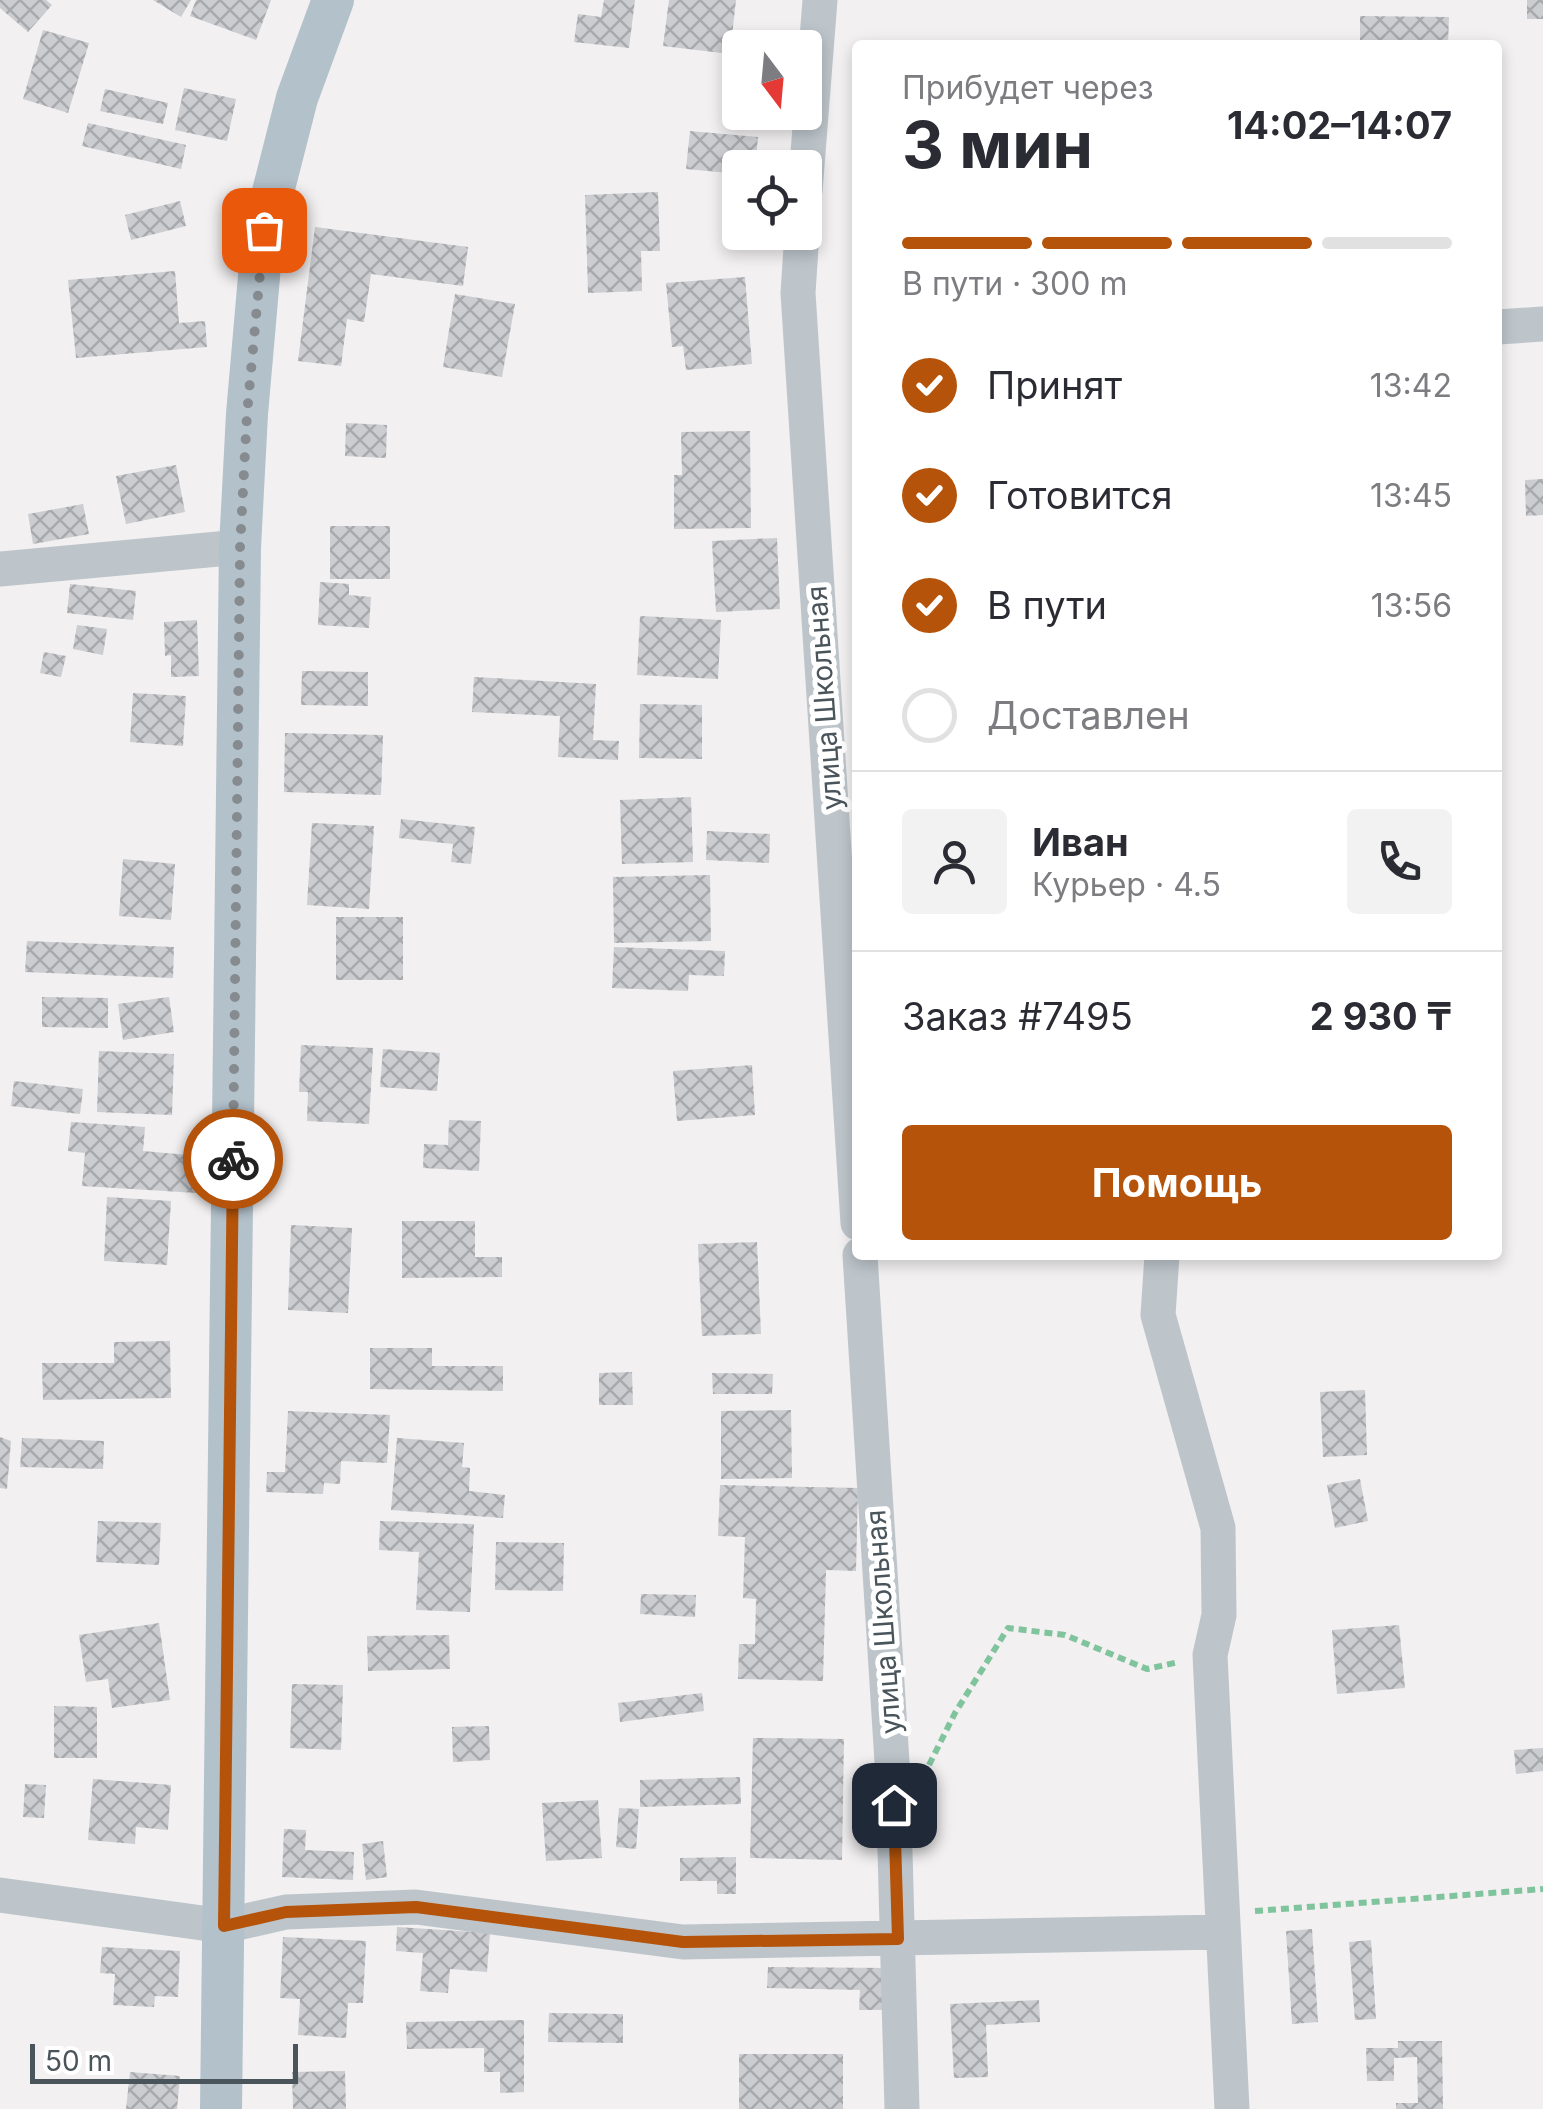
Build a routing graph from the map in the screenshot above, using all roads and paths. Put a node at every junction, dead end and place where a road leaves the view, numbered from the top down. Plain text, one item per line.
1 (333, 0) edge
2 (820, 0) edge
3 (808, 150) edge
4 (801, 250) edge
5 (1543, 324) edge
6 (1502, 327) edge
7 (240, 548) junction
8 (0, 569) edge
9 (852, 1130) edge
10 (860, 1260) edge
11 (1162, 1260) edge
12 (1210, 1655) junction
13 (894, 1833) junction
14 (1543, 1888) edge
15 (0, 1895) edge
16 (1223, 1923) junction
17 (224, 1926) junction
18 (898, 1939) junction
19 (222, 2109) edge
20 (902, 2109) edge
21 (1232, 2109) edge

1 - 7 main road
2 - 3 street
4 - 9 street, улица Школьная
5 - 6 street
7 - 8 street
7 - 17 main road
10 - 13 street, улица Школьная
11 - 12 street
12 - 13 path
12 - 16 street
13 - 18 street, улица Школьная
14 - 16 path
15 - 17 street
16 - 18 street
16 - 21 street
17 - 18 street
17 - 19 main road
18 - 20 street, улица Школьная

